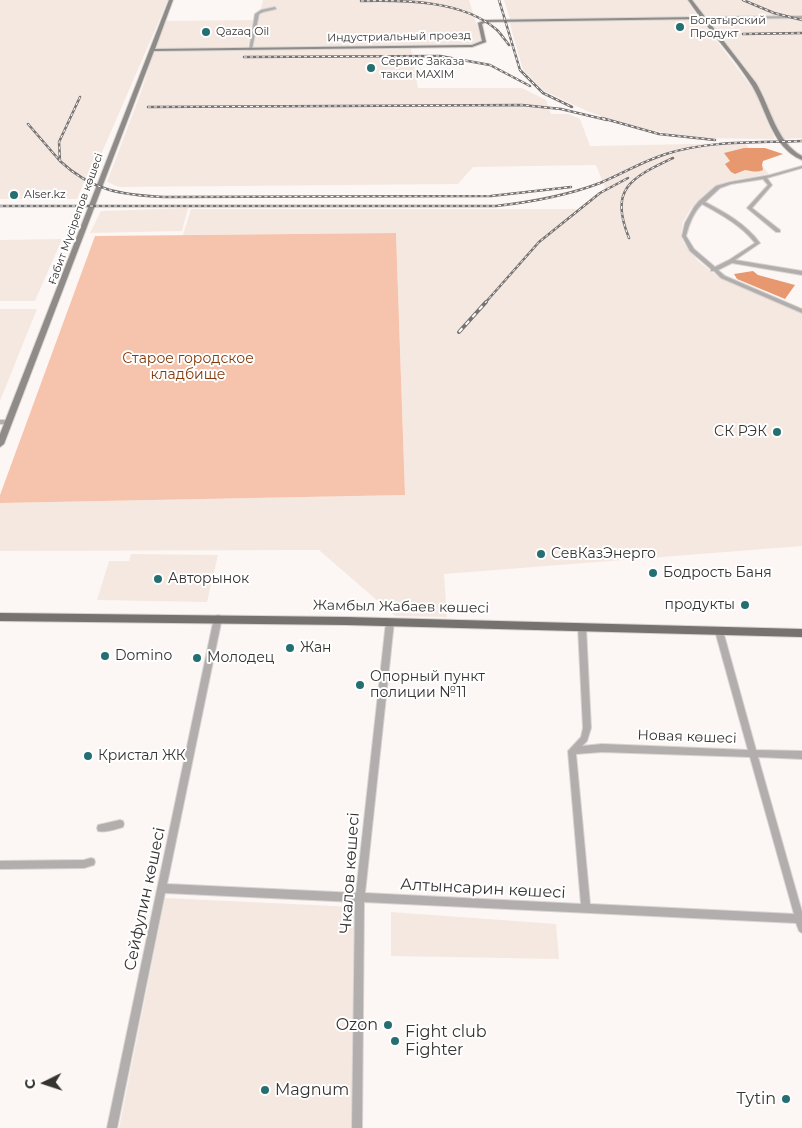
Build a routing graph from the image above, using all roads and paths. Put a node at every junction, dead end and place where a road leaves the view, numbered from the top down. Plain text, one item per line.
1 (171, 0) edge
2 (690, 0) edge
3 (275, 8) dead end
4 (802, 17) edge
5 (702, 18) junction
6 (250, 49) junction
7 (151, 50) junction
8 (801, 159) edge
9 (802, 167) edge
10 (764, 177) junction
11 (701, 202) junction
12 (778, 231) dead end
13 (731, 261) junction
14 (713, 270) junction
15 (802, 273) edge
16 (802, 311) edge
17 (0, 422) edge
18 (9, 422) junction
19 (0, 444) edge
20 (0, 617) edge
21 (218, 618) junction
22 (390, 622) junction
23 (582, 627) junction
24 (719, 631) junction
25 (802, 633) edge
26 (572, 751) junction
27 (753, 753) junction
28 (802, 755) edge
29 (120, 824) dead end
30 (101, 828) dead end
31 (92, 862) dead end
32 (0, 865) edge
33 (162, 888) junction
34 (360, 898) junction
35 (586, 909) junction
36 (801, 922) edge
37 (112, 1128) edge
38 (357, 1128) edge

1 - 7 street, Ғабит Мүсірепов көшесі
2 - 5 street
3 - 6 street
4 - 5 street, Индустриальный проезд
5 - 6 street, Индустриальный проезд
5 - 8 street
6 - 7 street, Индустриальный проезд
7 - 18 street, Ғабит Мүсірепов көшесі
9 - 10 street
10 - 11 street
10 - 12 street
11 - 13 street
11 - 14 street
13 - 14 street
13 - 15 street
14 - 16 street
17 - 18 street
18 - 19 street, Ғабит Мүсірепов көшесі
20 - 21 main road, Жамбыл Жабаев көшесі
21 - 22 main road, Жамбыл Жабаев көшесі
21 - 33 street, Сейфулин көшесі
22 - 23 main road, Жамбыл Жабаев көшесі
22 - 34 street, Чкалов көшесі
23 - 24 main road, Жамбыл Жабаев көшесі
23 - 26 street
24 - 25 main road, Жамбыл Жабаев көшесі
24 - 27 street
26 - 27 street, Новая көшесі
26 - 35 street
27 - 28 street, Новая көшесі
27 - 36 street
29 - 30 street
31 - 32 street
33 - 34 street, Алтынсарин көшесі
33 - 37 street, Сейфулин көшесі
34 - 35 street, Алтынсарин көшесі
34 - 38 street, Чкалов көшесі
35 - 36 street, Алтынсарин көшесі

